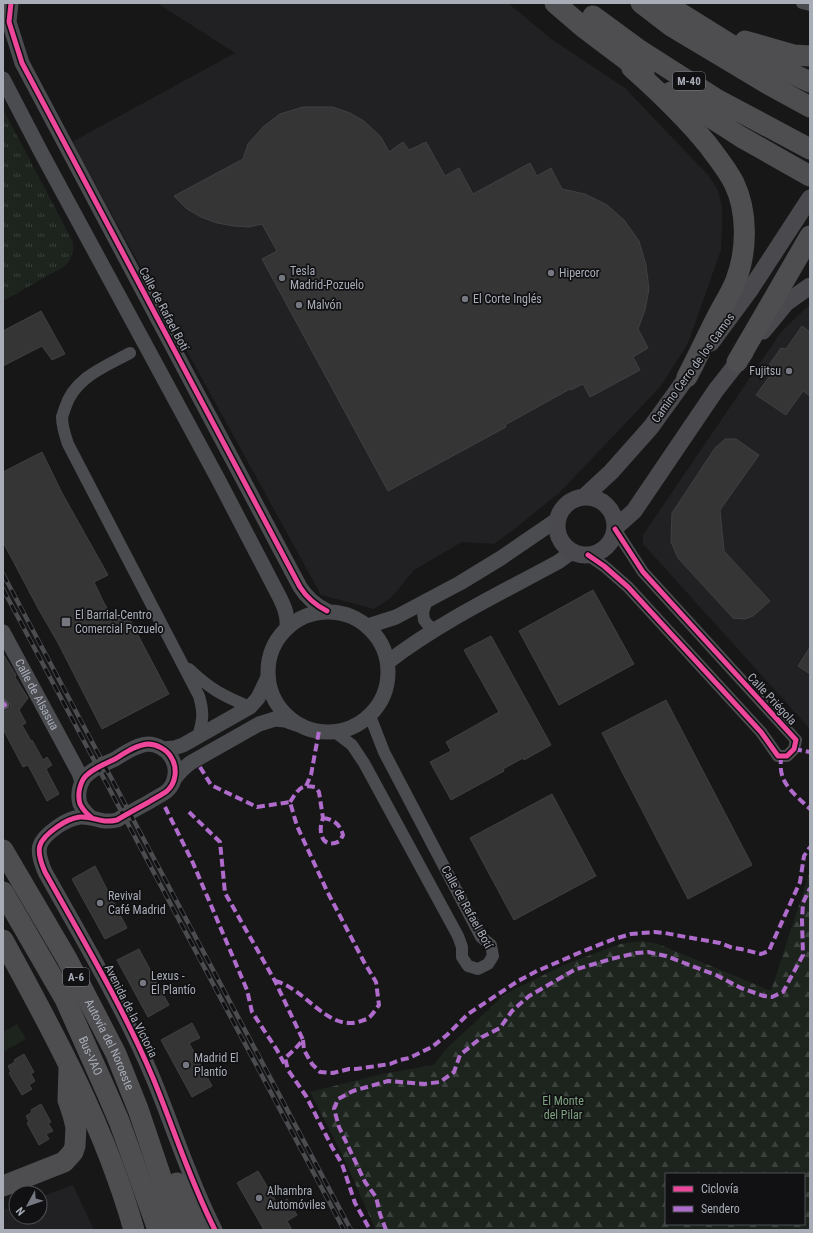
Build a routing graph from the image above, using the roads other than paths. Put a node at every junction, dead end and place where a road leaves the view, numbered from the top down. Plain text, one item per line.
1 (11, 3) edge
2 (555, 3) edge
3 (574, 3) edge
4 (641, 3) edge
5 (802, 3) edge
6 (810, 5) edge
7 (669, 6) edge
8 (810, 56) edge
9 (633, 64) junction
10 (3, 79) edge
11 (810, 82) edge
12 (810, 108) edge
13 (810, 149) edge
14 (810, 176) edge
15 (810, 198) edge
16 (809, 238) edge
17 (810, 286) edge
18 (130, 353) dead end
19 (737, 362) junction
20 (687, 378) junction
21 (224, 491) junction
22 (584, 497) junction
23 (558, 519) junction
24 (615, 529) junction
25 (580, 554) junction
26 (286, 562) junction
27 (427, 600) junction
28 (327, 611) junction
29 (368, 626) junction
30 (287, 627) junction
31 (435, 630) junction
32 (3, 632) edge
33 (181, 661) junction
34 (388, 662) junction
35 (268, 677) junction
36 (3, 703) edge
37 (3, 706) edge
38 (250, 707) junction
39 (370, 716) junction
40 (299, 724) junction
41 (335, 732) junction
42 (198, 737) junction
43 (163, 749) junction
44 (85, 778) junction
45 (174, 779) junction
46 (79, 798) junction
47 (71, 819) junction
48 (96, 820) junction
49 (3, 850) edge
50 (3, 892) edge
51 (3, 940) edge
52 (69, 1066) junction
53 (138, 1109) junction
54 (3, 1186) edge
55 (134, 1230) edge
56 (158, 1230) edge
57 (179, 1230) edge
58 (197, 1230) edge
59 (215, 1230) edge

1 - 26 street, Calle de Rafael Botí
2 - 9 highway
3 - 13 highway, M-40
4 - 12 highway
5 - 6 street
7 - 8 highway
7 - 11 highway
9 - 14 highway
9 - 20 highway
10 - 21 street
15 - 20 main road, Camino Cerro de los Gamos
16 - 19 highway
17 - 19 main road
18 - 33 street
19 - 24 main road
20 - 22 main road, Camino Cerro de los Gamos
21 - 26 street
21 - 30 street
22 - 23 main road
22 - 24 main road
23 - 25 main road
23 - 27 street
24 - 25 main road
24 - 25 street, Calle Priégola
25 - 31 street
26 - 28 street, Calle de Rafael Botí
27 - 29 street
27 - 31 street
28 - 29 street
28 - 30 street
29 - 34 street
30 - 35 street
31 - 34 street
32 - 44 street, Calle de Alsasua
33 - 38 street
33 - 42 street
34 - 39 street
35 - 38 street
35 - 40 street
36 - 37 street
38 - 42 street
39 - 41 street
39 - 41 street, Calle de Rafael Botí
40 - 41 street
40 - 45 street
42 - 43 street
43 - 44 street
43 - 45 street
44 - 46 street
45 - 48 street
46 - 47 street
46 - 48 street
47 - 48 street
47 - 59 street, Avenida de la Victoria
49 - 53 highway, Autovía del Noroeste / A-6
50 - 56 highway, Bus-VAO
51 - 52 highway
52 - 54 highway
52 - 55 highway
53 - 57 highway, Autovía del Noroeste / A-6
53 - 58 highway

